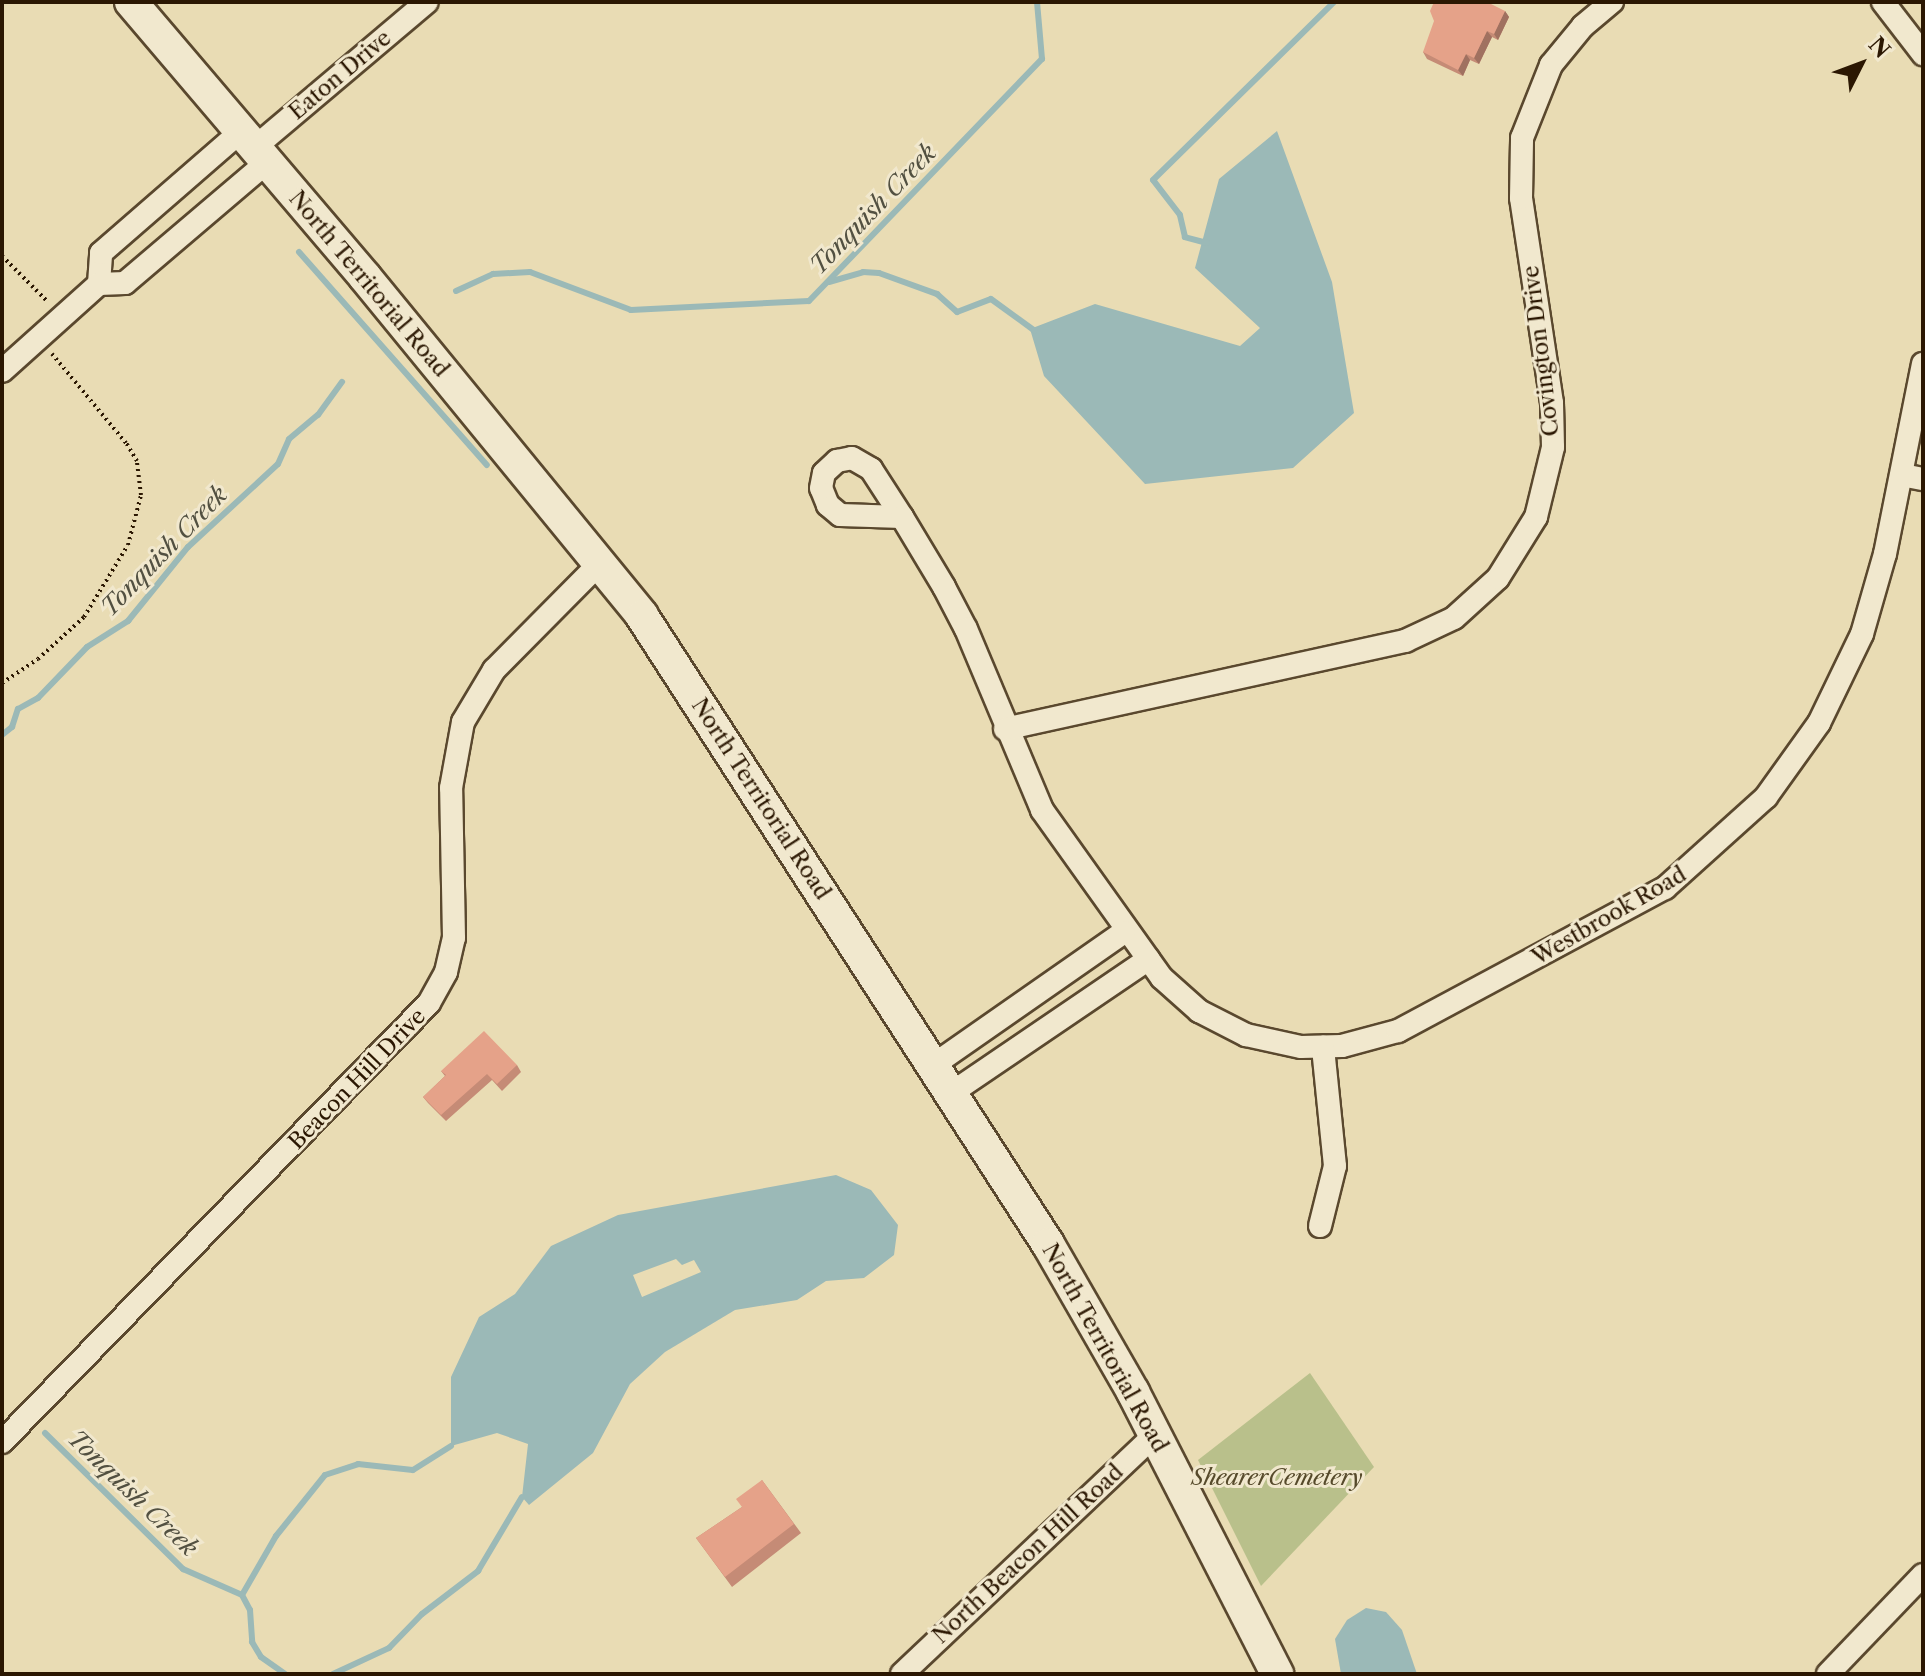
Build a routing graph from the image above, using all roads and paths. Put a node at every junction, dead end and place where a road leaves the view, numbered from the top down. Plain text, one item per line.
1 (131, 2) edge
2 (427, 2) edge
3 (1612, 2) edge
4 (1883, 2) edge
5 (1923, 54) edge
6 (253, 148) junction
7 (2, 256) edge
8 (99, 284) junction
9 (51, 326) junction
10 (1923, 364) edge
11 (2, 371) edge
12 (1912, 477) edge
13 (902, 517) dead end
14 (600, 563) junction
15 (2, 683) edge
16 (1005, 729) junction
17 (1124, 932) junction
18 (1149, 959) junction
19 (1323, 1047) junction
20 (932, 1066) junction
21 (950, 1094) junction
22 (1320, 1226) dead end
23 (1155, 1435) junction
24 (2, 1442) edge
25 (1923, 1575) edge
26 (902, 1674) edge
27 (1277, 1674) edge
28 (1828, 1674) edge

1 - 6 main road, North Territorial Road
2 - 6 street, Eaton Drive
3 - 16 street, Covington Drive
4 - 5 street
6 - 8 street
6 - 8 street
6 - 14 main road, North Territorial Road
7 - 9 path
8 - 9 street
9 - 11 street
9 - 15 path
10 - 12 street, Westbrook Road
12 - 19 street, Westbrook Road
13 - 16 street, Westbrook Road
14 - 20 main road, North Territorial Road
14 - 24 street, Beacon Hill Drive
16 - 17 street, Westbrook Road
17 - 18 street, Westbrook Road
17 - 20 street
18 - 19 street, Westbrook Road
18 - 21 street
19 - 22 street
20 - 21 main road, North Territorial Road
21 - 23 main road, North Territorial Road
23 - 26 street, North Beacon Hill Road
23 - 27 main road, North Territorial Road
25 - 28 street

